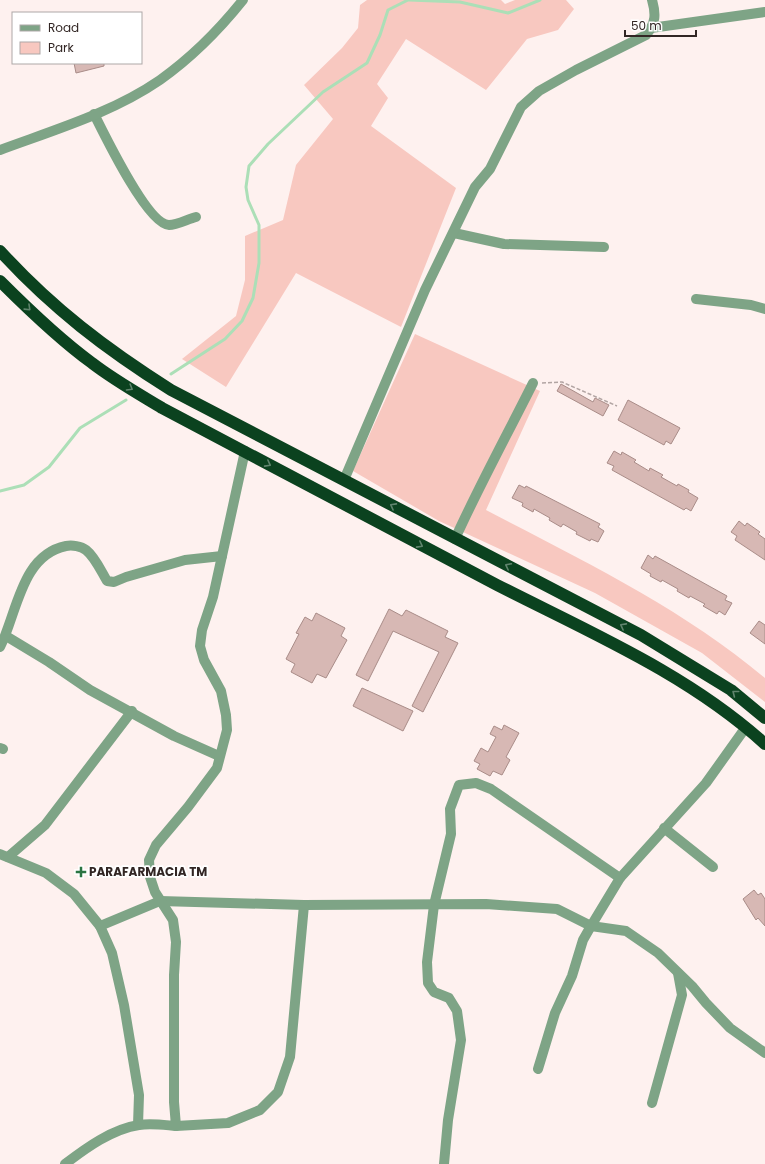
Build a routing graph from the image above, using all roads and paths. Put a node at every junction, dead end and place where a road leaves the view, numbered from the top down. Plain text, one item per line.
1 (243, 0) edge
2 (652, 0) edge
3 (765, 12) edge
4 (651, 28) junction
5 (94, 114) junction
6 (0, 150) edge
7 (196, 217) dead end
8 (454, 233) junction
9 (604, 247) dead end
10 (0, 251) edge
11 (0, 281) edge
12 (696, 299) dead end
13 (765, 309) edge
14 (533, 383) joint
15 (618, 406) dead end
16 (245, 451) junction
17 (344, 480) junction
18 (456, 539) junction
19 (222, 556) junction
20 (6, 636) junction
21 (0, 648) edge
22 (132, 711) junction
23 (765, 718) edge
24 (746, 727) junction
25 (765, 744) edge
26 (219, 756) junction
27 (664, 828) junction
28 (4, 855) edge
29 (713, 868) dead end
30 (620, 878) junction
31 (160, 900) junction
32 (434, 904) junction
33 (304, 905) junction
34 (100, 926) junction
35 (591, 926) junction
36 (678, 972) junction
37 (765, 1053) edge
38 (538, 1069) dead end
39 (652, 1103) dead end
40 (138, 1125) junction
41 (176, 1126) junction
42 (65, 1164) edge
43 (444, 1164) edge

1 - 5 street
2 - 4 street
3 - 4 street
4 - 8 street
5 - 6 street
5 - 7 street
8 - 9 street
8 - 17 street
10 - 17 highway
11 -> 16 highway
12 - 13 street
14 - 15 path
14 - 18 street
16 - 19 street
16 -> 24 highway
18 -> 17 highway
23 -> 18 highway
19 - 20 street
19 - 26 street
20 - 21 street
20 - 22 street
22 - 26 street
22 - 28 street
24 - 25 highway
24 - 27 street
26 - 31 street
27 - 29 street
27 - 30 street
28 - 34 street
30 - 32 street
30 - 35 street
31 - 33 street
31 - 34 street
31 - 41 street
32 - 33 street
32 - 35 street
32 - 43 street
33 - 41 street
34 - 40 street
35 - 36 street
35 - 38 street
36 - 37 street
36 - 39 street
40 - 41 street
40 - 42 street

